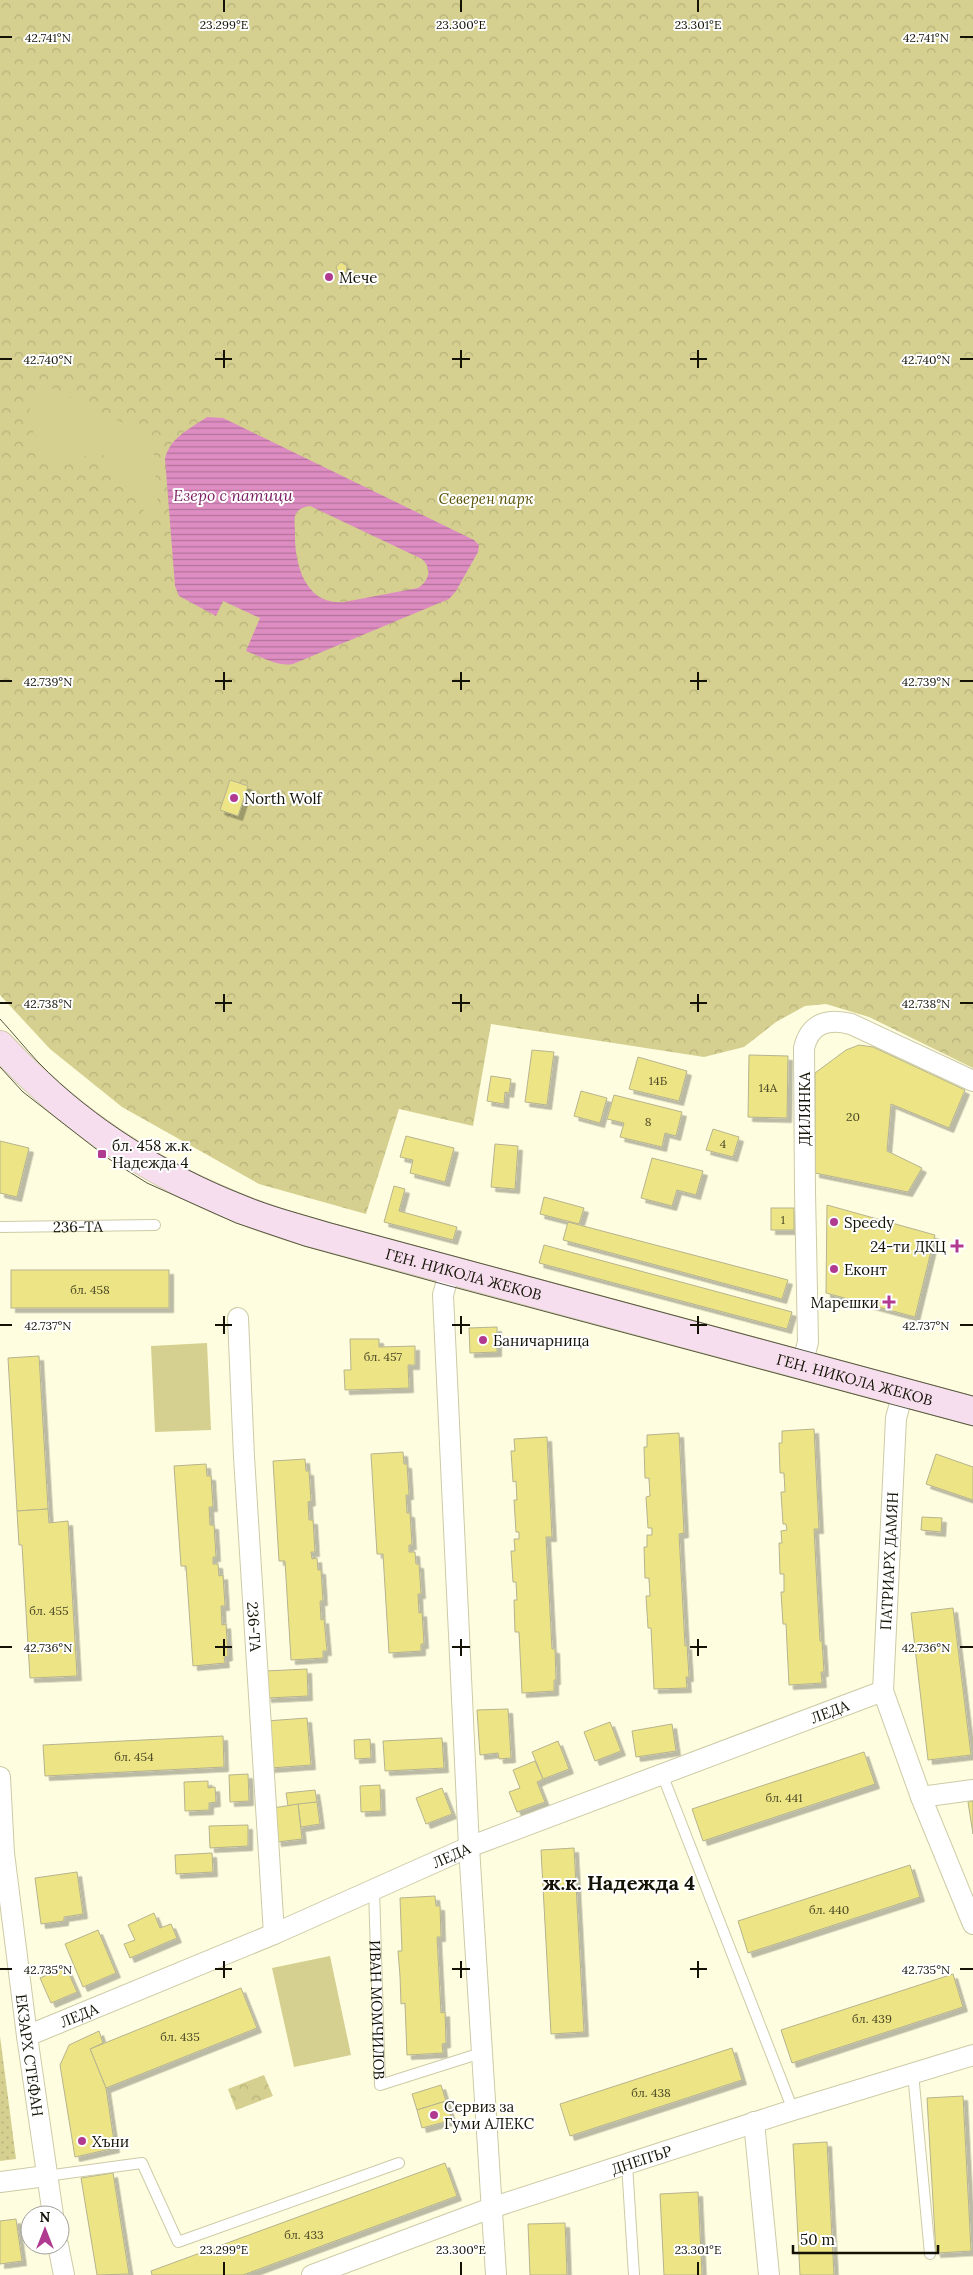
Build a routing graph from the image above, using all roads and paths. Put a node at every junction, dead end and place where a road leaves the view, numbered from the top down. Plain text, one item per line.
1 (0, 1045) edge
2 (973, 1081) edge
3 (155, 1225) dead end
4 (0, 1227) edge
5 (450, 1270) junction
6 (238, 1318) dead end
7 (802, 1365) junction
8 (903, 1392) junction
9 (973, 1412) edge
10 (884, 1691) junction
11 (662, 1774) junction
12 (0, 1777) edge
13 (973, 1790) edge
14 (921, 1797) junction
15 (470, 1847) junction
16 (964, 1875) edge
17 (374, 1889) junction
18 (973, 1924) edge
19 (274, 1934) junction
20 (27, 2036) junction
21 (481, 2053) junction
22 (973, 2055) edge
23 (913, 2073) junction
24 (793, 2110) junction
25 (754, 2122) junction
26 (399, 2163) dead end
27 (627, 2164) junction
28 (46, 2176) junction
29 (0, 2182) edge
30 (51, 2205) edge
31 (491, 2208) junction
32 (930, 2254) dead end
33 (60, 2255) edge
34 (64, 2275) edge
35 (312, 2275) edge
36 (496, 2275) edge
37 (634, 2275) edge
38 (769, 2275) edge

1 - 5 street, ГЕН. НИКОЛА ЖЕКОВ
2 - 7 street, ДИЛЯНКА
3 - 4 lane, 236-ТА
5 - 7 street, ГЕН. НИКОЛА ЖЕКОВ
5 - 15 street
6 - 19 street, 236-ТА
7 - 8 street, ГЕН. НИКОЛА ЖЕКОВ
8 - 9 street, ГЕН. НИКОЛА ЖЕКОВ
8 - 10 street, ПАТРИАРХ ДАМЯН
10 - 11 street, ЛЕДА
10 - 14 street, ПАТРИАРХ ДАМЯН
11 - 15 street, ЛЕДА
11 - 24 lane
12 - 20 street, ЕКЗАРХ СТЕФАН
13 - 14 street
14 - 16 street, ПАТРИАРХ ДАМЯН
15 - 17 street, ЛЕДА
15 - 21 street
16 - 18 street, ПАТРИАРХ ДАМЯН
17 - 19 street, ЛЕДА
17 - 21 lane, ИВАН МОМЧИЛОВ
19 - 20 street, ЛЕДА
20 - 28 street, ЕКЗАРХ СТЕФАН
21 - 31 street
22 - 23 street, ДНЕПЪР
23 - 24 street, ДНЕПЪР
23 - 32 lane
24 - 25 street, ДНЕПЪР
25 - 27 street, ДНЕПЪР
25 - 38 street
26 - 28 lane
27 - 31 street, ДНЕПЪР
27 - 37 lane
28 - 29 street
28 - 30 street, ЕКЗАРХ СТЕФАН
31 - 35 street, ДНЕПЪР
31 - 36 street
33 - 34 street

